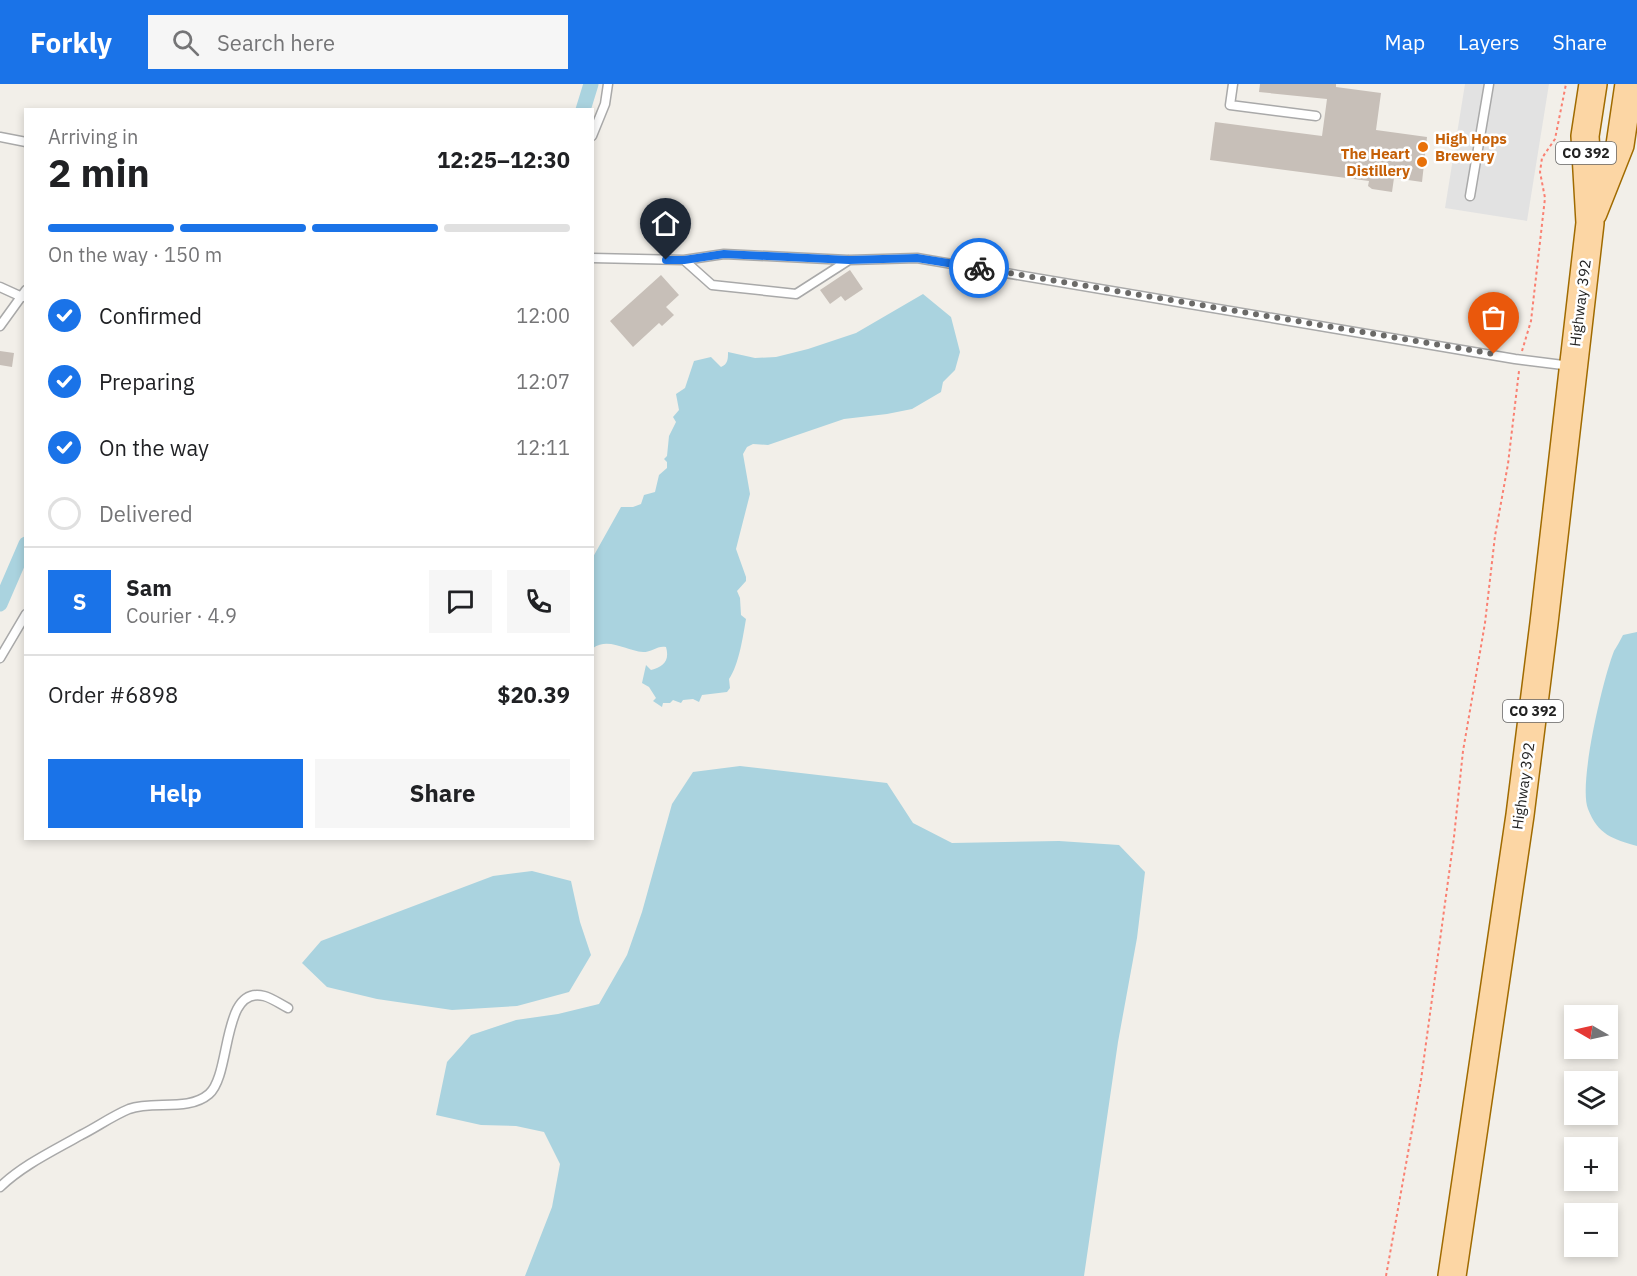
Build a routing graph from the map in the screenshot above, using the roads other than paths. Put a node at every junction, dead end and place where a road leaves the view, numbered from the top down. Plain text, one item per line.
1 (608, 84) edge
2 (1233, 84) edge
3 (1489, 84) edge
4 (1593, 84) edge
5 (1629, 84) edge
6 (1316, 116) dead end
7 (594, 131) edge
8 (0, 137) edge
9 (24, 142) edge
10 (1470, 196) dead end
11 (1590, 223) junction
12 (594, 258) edge
13 (684, 260) junction
14 (849, 260) junction
15 (0, 287) edge
16 (24, 293) edge
17 (0, 326) edge
18 (1572, 366) junction
19 (24, 617) edge
20 (0, 658) edge
21 (288, 1008) dead end
22 (0, 1187) edge
23 (1462, 1197) junction
24 (1434, 1276) edge
25 (1452, 1276) edge

1 - 7 lane
2 - 6 lane
3 - 10 lane
4 - 11 main road, Highway 392 / CO 392
5 - 11 main road, Highway 392 / CO 392
8 - 9 lane
11 - 18 main road, Highway 392 / CO 392
12 - 13 lane
13 - 14 lane
13 - 14 lane
14 - 18 lane
15 - 16 lane
16 - 17 lane
18 - 23 main road, Highway 392 / CO 392
19 - 20 lane
21 - 22 lane
23 - 24 main road
23 - 25 main road, Highway 392 / CO 392

